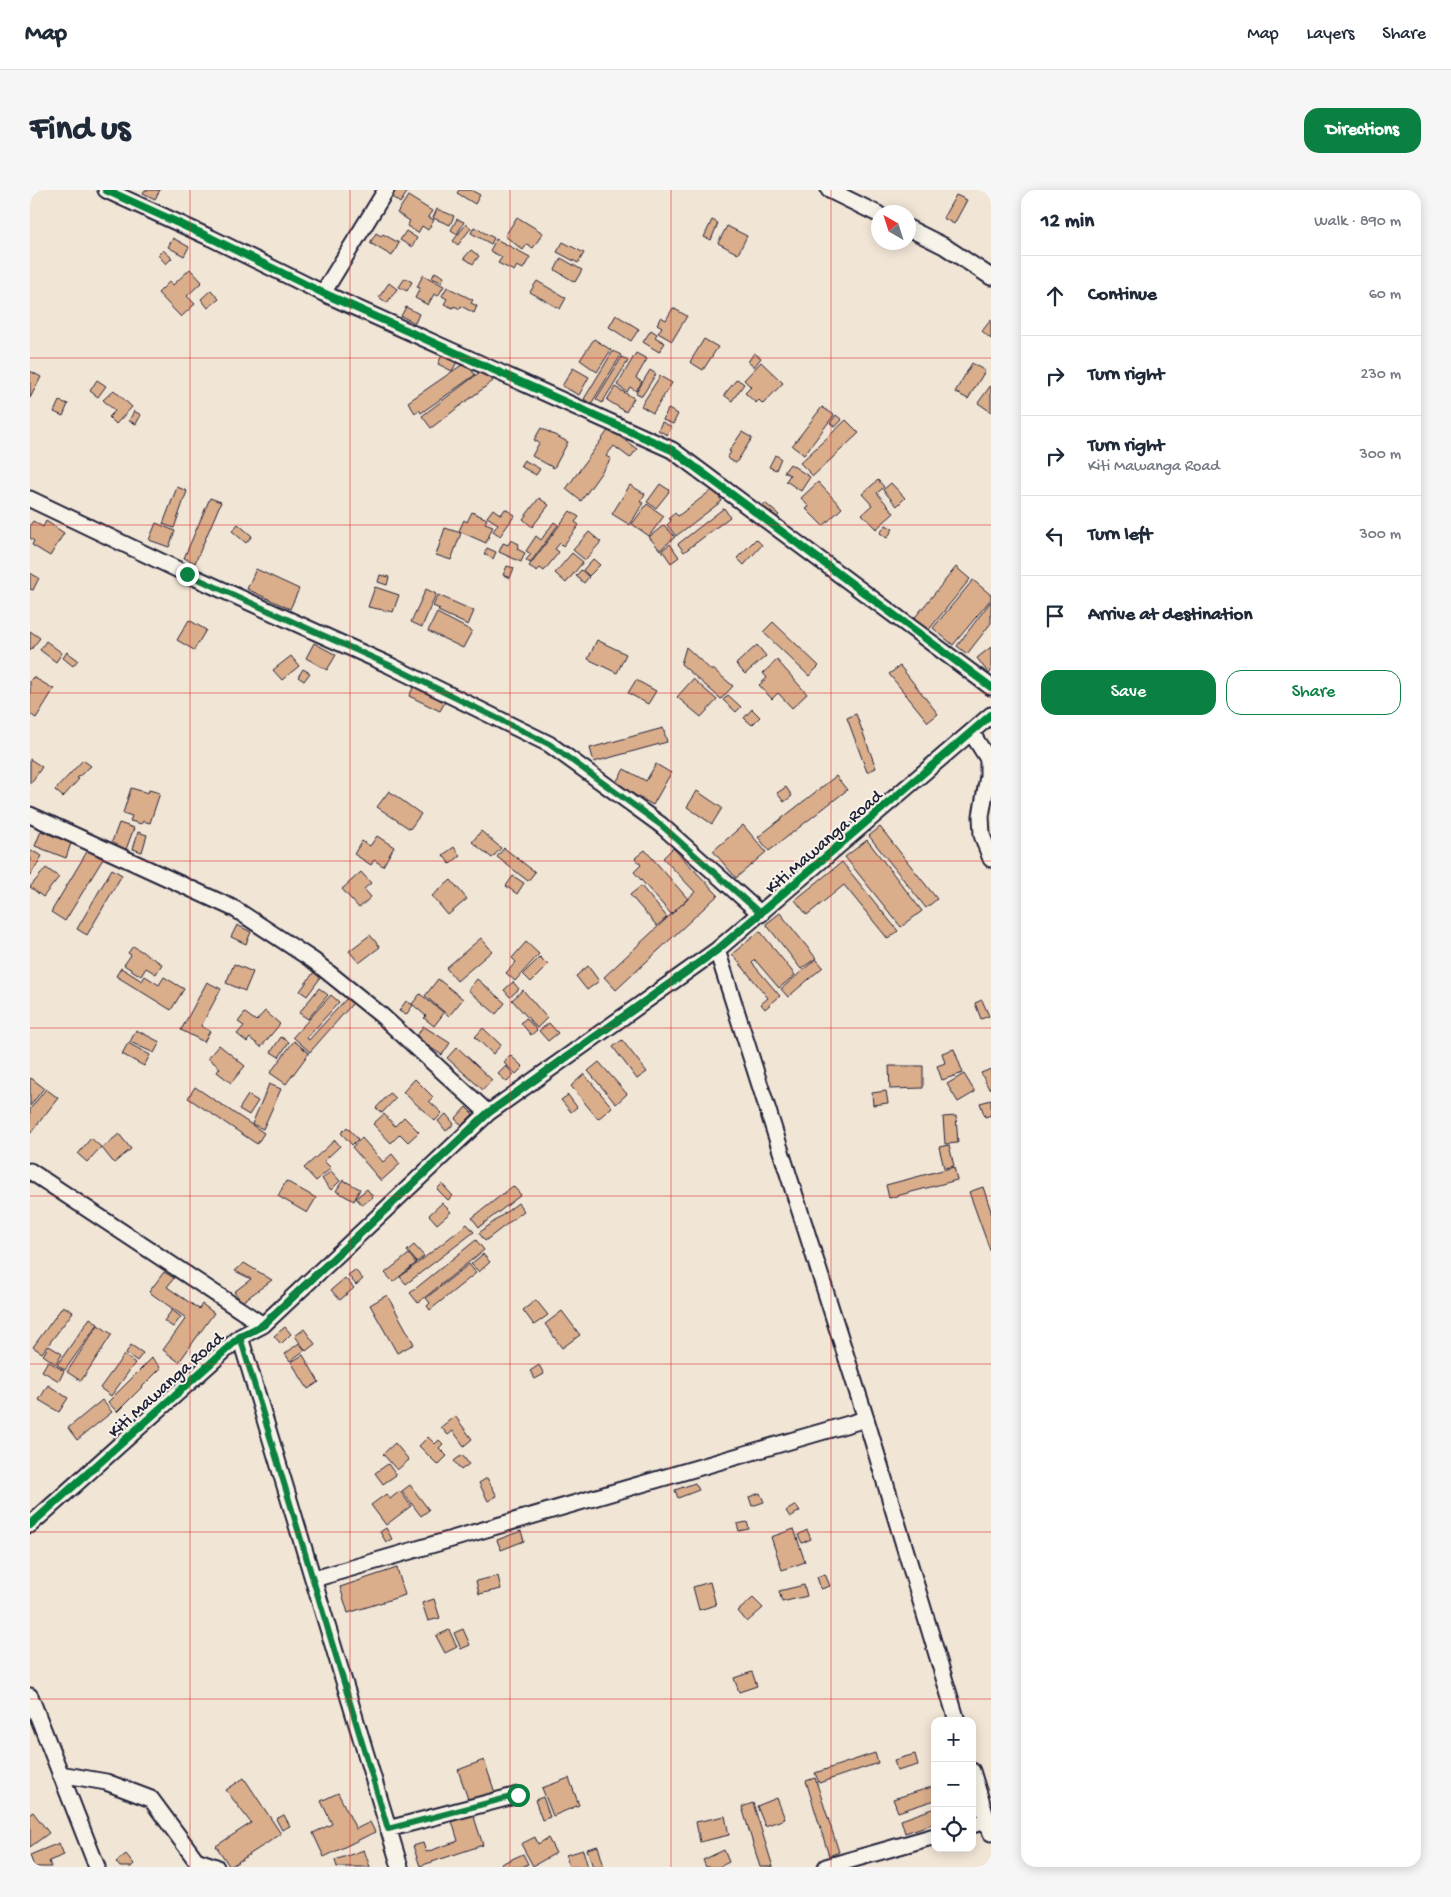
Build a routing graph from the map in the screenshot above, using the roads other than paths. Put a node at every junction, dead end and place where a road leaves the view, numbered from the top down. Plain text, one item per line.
1 (106, 190) edge
2 (386, 190) edge
3 (829, 190) edge
4 (871, 211) edge
5 (916, 232) edge
6 (991, 277) edge
7 (323, 294) junction
8 (30, 499) edge
9 (991, 687) edge
10 (991, 715) edge
11 (971, 732) junction
12 (30, 815) edge
13 (991, 859) edge
14 (761, 914) junction
15 (717, 950) junction
16 (488, 1113) junction
17 (30, 1171) edge
18 (263, 1325) junction
19 (240, 1337) junction
20 (866, 1419) junction
21 (30, 1525) edge
22 (314, 1580) junction
23 (30, 1696) edge
24 (956, 1717) edge
25 (60, 1774) junction
26 (976, 1784) edge
27 (518, 1795) dead end
28 (976, 1825) edge
29 (989, 1827) edge
30 (388, 1829) junction
31 (931, 1837) edge
32 (96, 1867) edge
33 (216, 1867) edge
34 (400, 1867) edge
35 (826, 1867) edge

1 - 7 street
2 - 7 street
3 - 4 street
5 - 6 street
7 - 9 street
8 - 14 street
10 - 11 street, Kiti Mawanga Road
11 - 13 street
11 - 14 street, Kiti Mawanga Road
12 - 16 street
14 - 15 street, Kiti Mawanga Road
15 - 16 street, Kiti Mawanga Road
15 - 20 street
16 - 18 street, Kiti Mawanga Road
17 - 18 street
18 - 19 street, Kiti Mawanga Road
19 - 21 street, Kiti Mawanga Road
19 - 22 street
20 - 22 street
20 - 24 street
22 - 30 street
23 - 25 street
25 - 32 street
25 - 33 street
26 - 29 street
27 - 30 street
28 - 29 street
30 - 34 street
31 - 35 street

